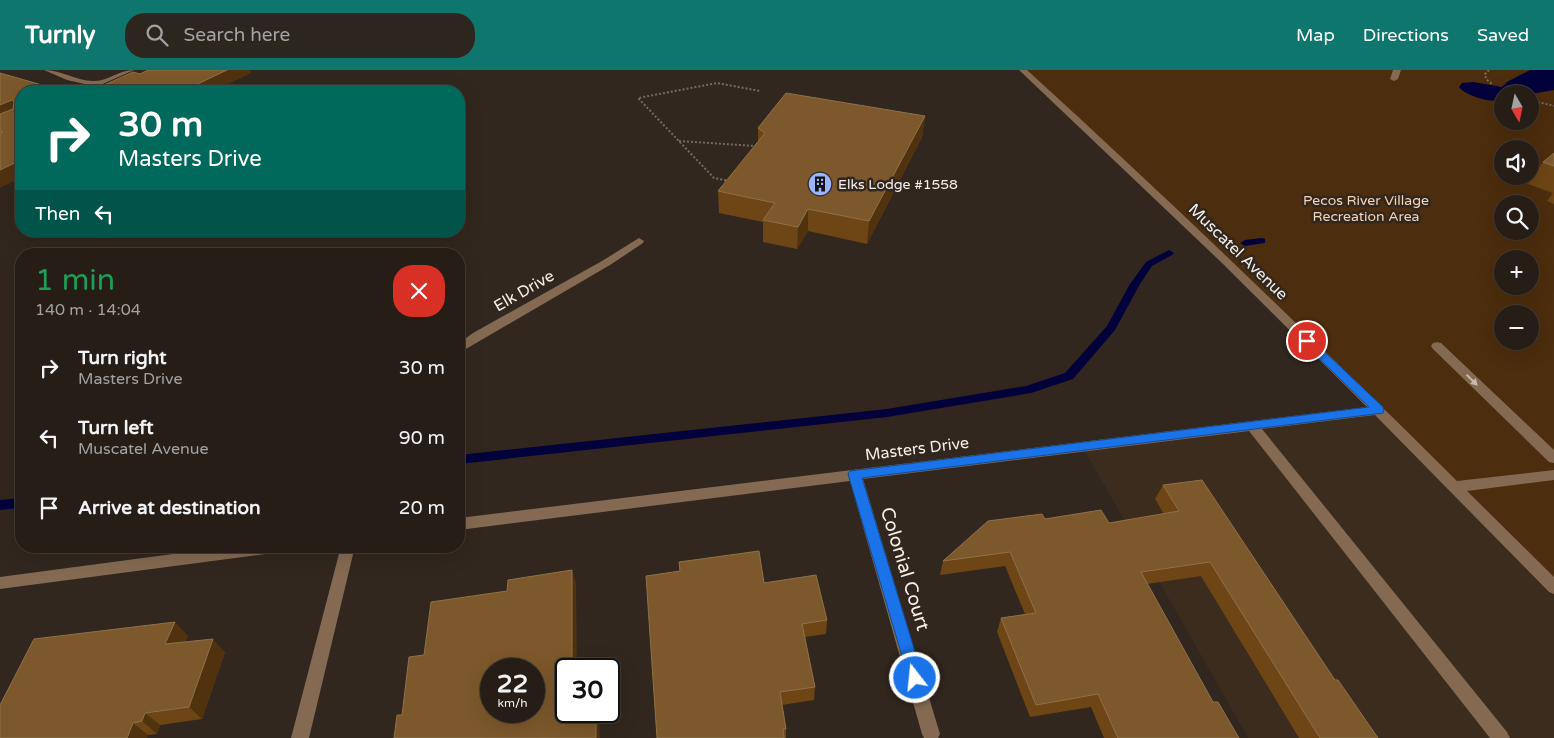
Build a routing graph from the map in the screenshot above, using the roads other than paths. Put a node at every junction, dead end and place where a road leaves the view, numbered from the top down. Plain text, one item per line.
1 (48, 70) edge
2 (130, 70) edge
3 (1023, 70) edge
4 (1397, 70) edge
5 (1394, 79) dead end
6 (97, 84) joint
7 (639, 241) dead end
8 (465, 345) edge
9 (1437, 346) dead end
10 (1379, 410) junction
11 (1252, 426) junction
12 (1554, 458) edge
13 (854, 474) junction
14 (1554, 475) edge
15 (1455, 487) junction
16 (465, 523) edge
17 (228, 553) edge
18 (346, 553) edge
19 (0, 583) edge
20 (1554, 587) edge
21 (933, 737) edge
22 (300, 738) edge
23 (1501, 738) edge

1 - 6 street
2 - 6 street
3 - 10 street, Muscatel Avenue
4 - 5 street
7 - 8 street, Elk Drive
9 -> 12 street
10 - 11 street, Masters Drive
10 - 15 street, Muscatel Avenue
11 - 13 street, Masters Drive
11 - 23 street
13 - 16 street, Masters Drive
13 - 21 street, Colonial Court
14 - 15 street
15 - 20 street, Muscatel Avenue
17 - 19 street
18 - 22 street

